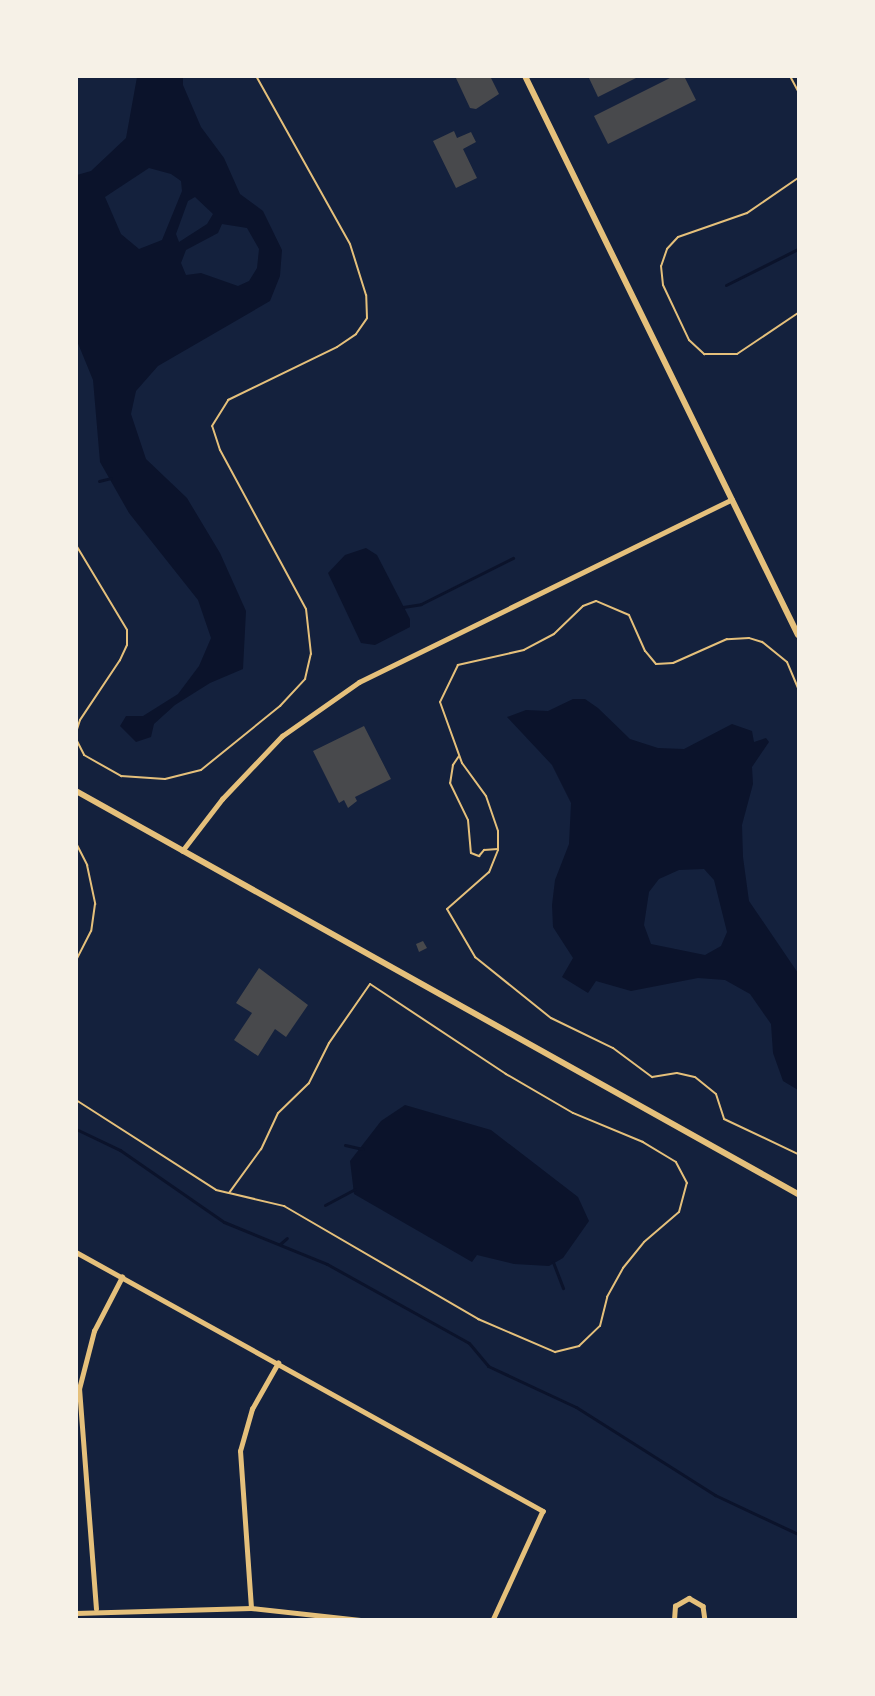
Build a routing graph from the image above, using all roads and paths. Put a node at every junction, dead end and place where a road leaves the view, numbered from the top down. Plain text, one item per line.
1 (256, 76) edge
2 (525, 76) edge
3 (790, 76) edge
4 (798, 92) edge
5 (798, 178) edge
6 (798, 313) edge
7 (732, 499) junction
8 (76, 545) edge
9 (798, 635) edge
10 (798, 688) edge
11 (76, 732) edge
12 (76, 739) edge
13 (459, 756) junction
14 (76, 791) edge
15 (76, 843) edge
16 (498, 849) junction
17 (182, 851) junction
18 (76, 960) edge
19 (76, 1100) edge
20 (798, 1154) edge
21 (229, 1193) junction
22 (798, 1194) edge
23 (76, 1252) edge
24 (122, 1277) junction
25 (278, 1363) junction
26 (251, 1608) junction
27 (96, 1609) junction
28 (76, 1613) edge
29 (362, 1620) edge
30 (493, 1620) edge
31 (674, 1620) edge
32 (705, 1620) edge

1 - 12 path
2 - 7 street
3 - 4 path
5 - 6 path
7 - 9 street
7 - 17 street
8 - 11 path
10 - 13 path
13 - 16 path
13 - 16 path
14 - 17 street
15 - 18 path
16 - 20 path
17 - 22 street
19 - 21 path
21 - 21 path
23 - 24 street
24 - 25 street
24 - 27 street
25 - 26 street
25 - 30 street
26 - 27 street
26 - 29 street
27 - 28 street
31 - 32 street

